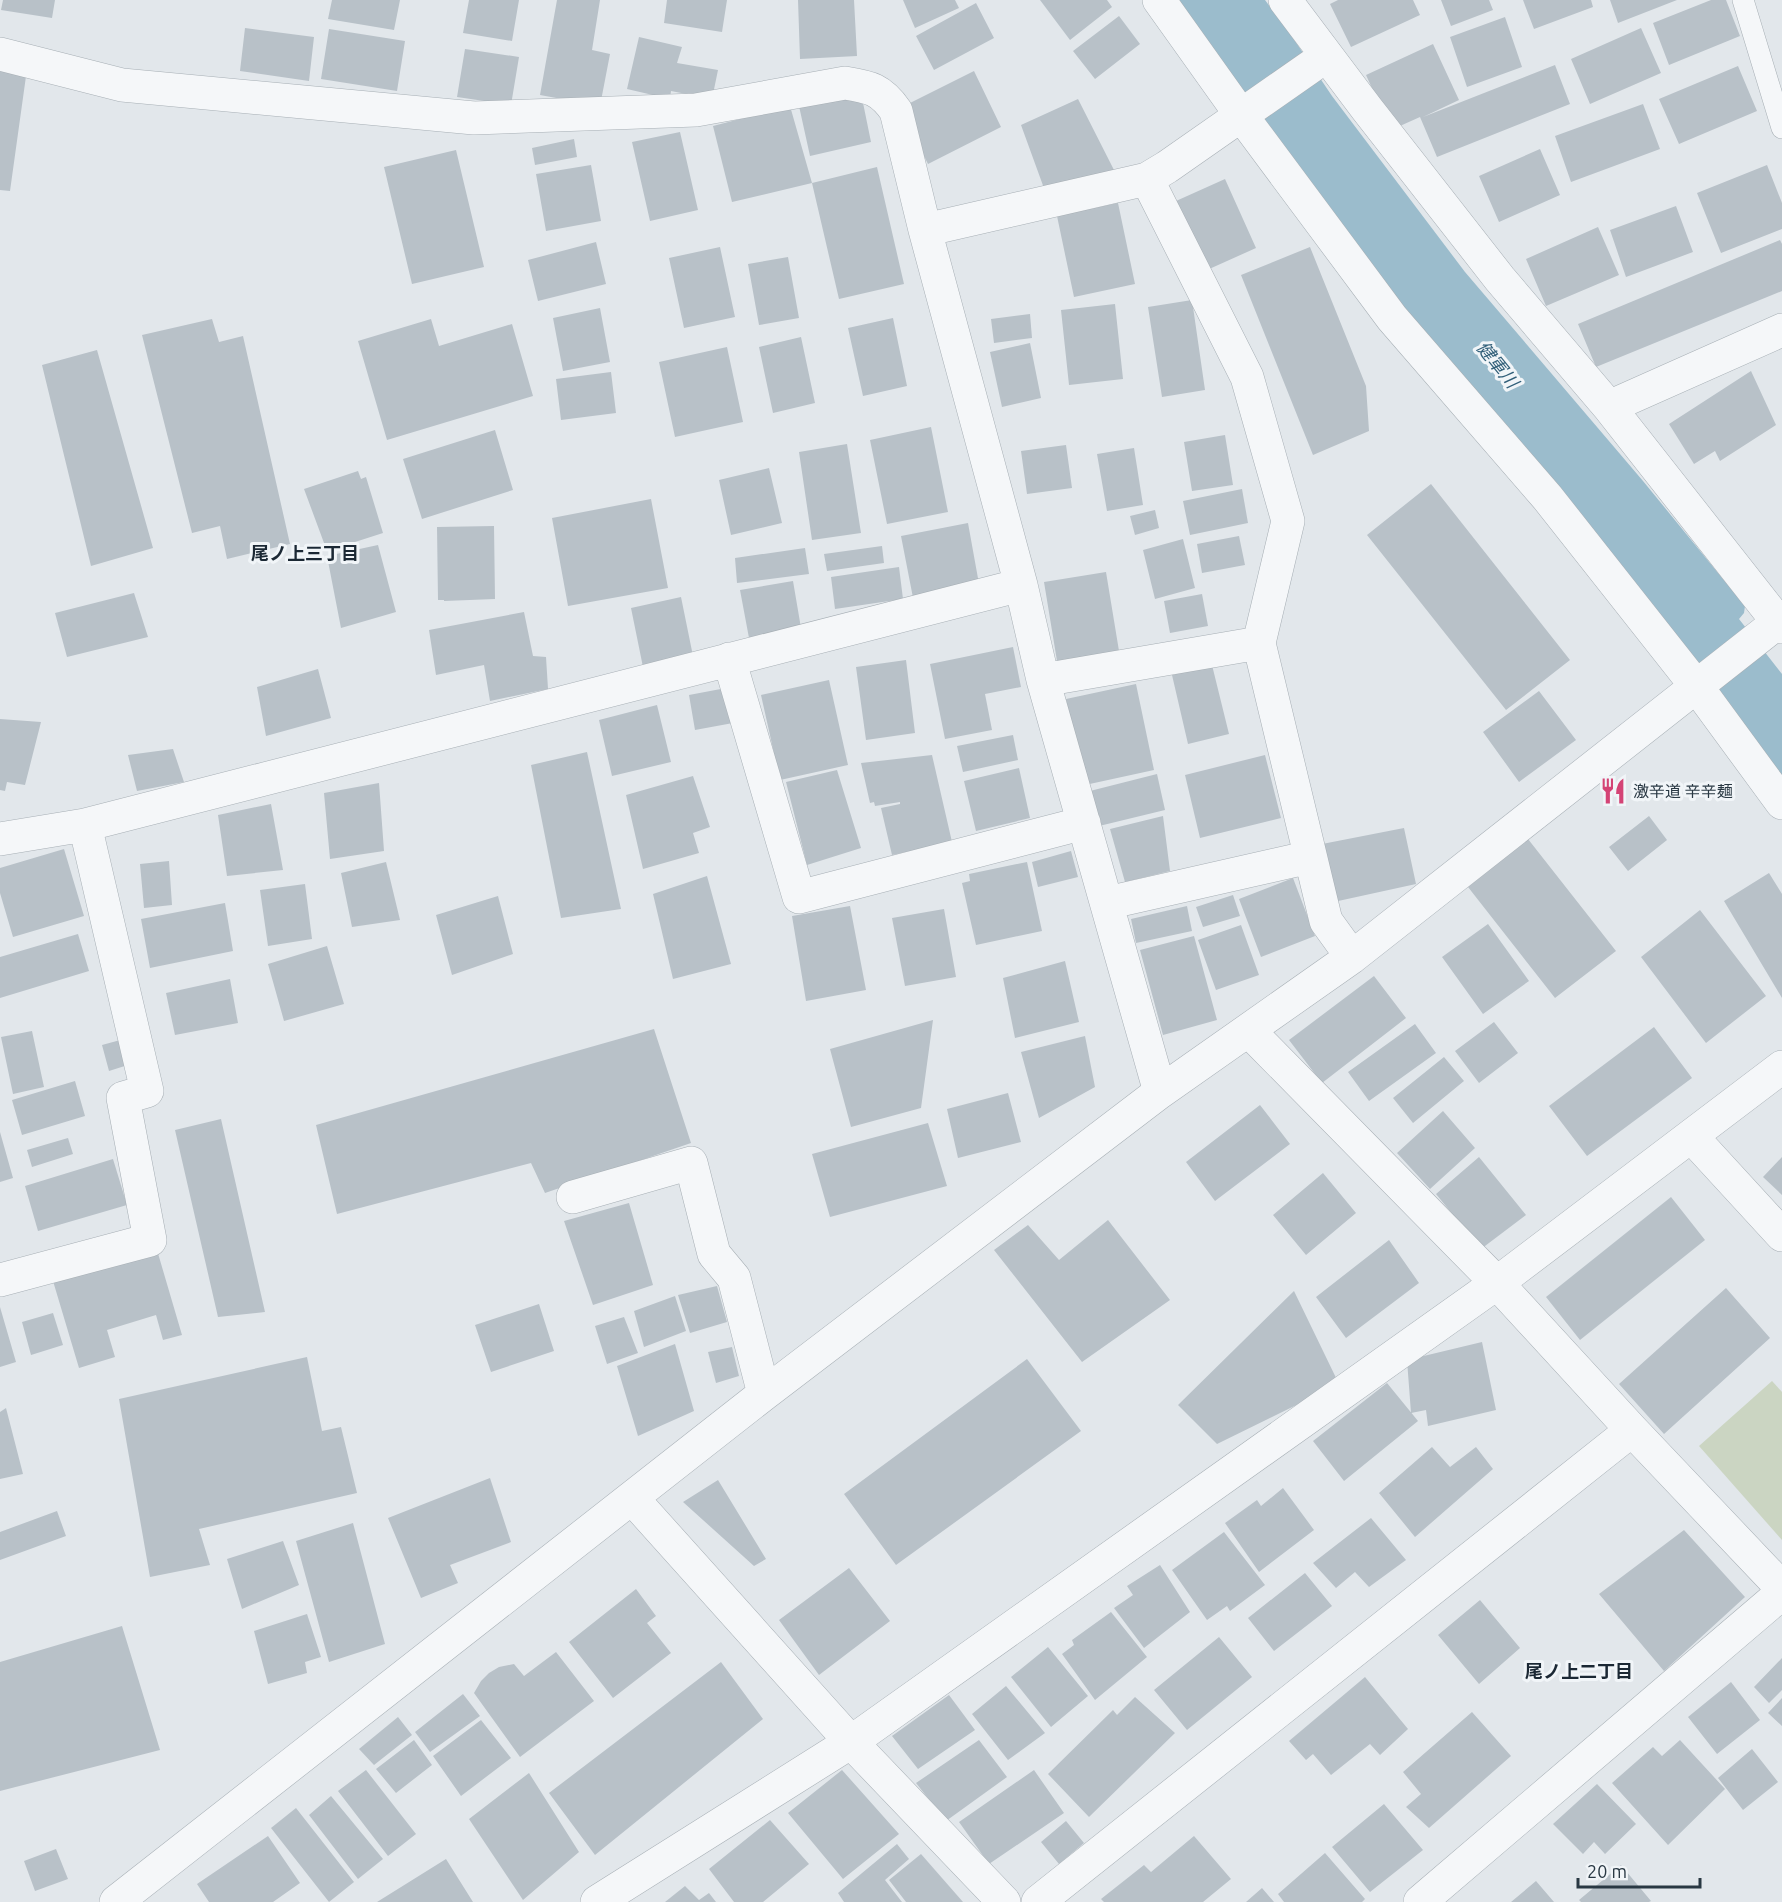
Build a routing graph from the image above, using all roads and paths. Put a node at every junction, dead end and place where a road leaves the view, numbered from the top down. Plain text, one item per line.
1 (1159, 0) edge
2 (1285, 0) edge
3 (1743, 0) edge
4 (0, 54) edge
5 (1326, 56) junction
6 (1246, 111) junction
7 (1782, 128) edge
8 (1147, 179) junction
9 (926, 230) junction
10 (1782, 330) edge
11 (1609, 407) junction
12 (1021, 585) junction
13 (1781, 623) edge
14 (1259, 644) junction
15 (729, 659) junction
16 (1043, 680) junction
17 (1696, 687) junction
18 (1782, 803) edge
19 (1084, 823) junction
20 (85, 825) junction
21 (0, 839) edge
22 (1310, 856) junction
23 (1107, 903) junction
24 (1352, 957) junction
25 (1249, 1030) junction
26 (1782, 1067) edge
27 (1160, 1092) junction
28 (1692, 1137) junction
29 (573, 1197) dead end
30 (1782, 1235) edge
31 (0, 1280) edge
32 (1497, 1284) junction
33 (764, 1394) junction
34 (1632, 1430) junction
35 (632, 1498) junction
36 (1782, 1588) edge
37 (1782, 1593) edge
38 (851, 1742) junction
39 (116, 1902) edge
40 (597, 1902) edge
41 (1004, 1902) edge
42 (1038, 1902) edge
43 (1419, 1902) edge

1 - 6 street
2 - 5 street
3 - 7 lane
4 - 9 street
5 - 6 street
5 - 11 street
6 - 8 street
6 - 17 street
8 - 9 street
8 - 14 street
9 - 12 street
10 - 11 street
11 - 13 street
12 - 15 street
12 - 16 street
13 - 17 street
14 - 16 street
14 - 22 street
15 - 19 street
15 - 20 street
16 - 19 street
17 - 18 street
17 - 24 street
19 - 23 street
20 - 21 street
20 - 31 street
22 - 23 street
22 - 24 street
23 - 27 street
24 - 25 street
25 - 27 street
25 - 32 street
26 - 28 street
27 - 33 street
28 - 30 street
28 - 32 street
29 - 33 street
32 - 34 street
32 - 38 street
33 - 35 street
34 - 36 street
34 - 42 street
35 - 38 street
35 - 39 street
37 - 43 street
38 - 40 street
38 - 41 street

